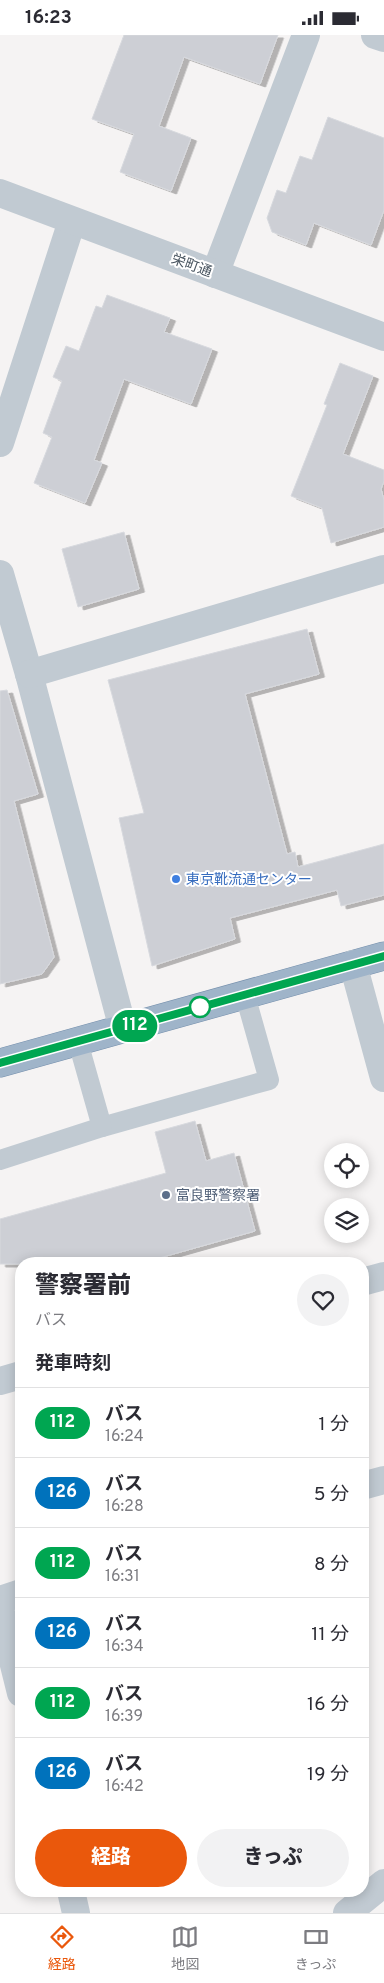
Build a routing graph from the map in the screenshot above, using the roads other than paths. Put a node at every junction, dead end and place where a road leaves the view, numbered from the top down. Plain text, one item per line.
1 (306, 35) edge
2 (375, 35) edge
3 (384, 38) edge
4 (0, 193) edge
5 (72, 221) junction
6 (215, 274) junction
7 (384, 337) edge
8 (0, 443) edge
9 (384, 569) edge
10 (0, 575) edge
11 (29, 674) junction
12 (384, 956) edge
13 (353, 964) junction
14 (245, 995) junction
15 (124, 1029) junction
16 (78, 1042) junction
17 (0, 1063) edge
18 (382, 1065) edge
19 (102, 1127) junction
20 (0, 1160) edge
21 (384, 1276) edge
22 (369, 1280) edge
23 (15, 1377) edge
24 (0, 1381) edge
25 (384, 1480) edge
26 (369, 1484) edge
27 (15, 1595) edge
28 (0, 1600) edge
29 (0, 1609) edge
30 (15, 1669) edge
31 (384, 1883) edge
32 (369, 1895) edge
33 (72, 1897) edge
34 (366, 1897) edge
35 (76, 1913) edge
36 (346, 1913) edge

1 - 6 street
2 - 3 street
4 - 5 street, 栄町通
5 - 6 street, 栄町通
5 - 8 street
6 - 7 street, 栄町通
9 - 11 street
10 - 11 street
11 - 15 street
12 - 13 highway
13 - 14 highway
13 - 18 street
14 - 15 highway
14 - 19 lane
15 - 16 highway
16 - 17 highway
16 - 19 lane
19 - 20 lane
21 - 22 street
23 - 24 street
25 - 26 street
27 - 28 street
29 - 30 street
31 - 32 street
33 - 35 street
34 - 36 street

